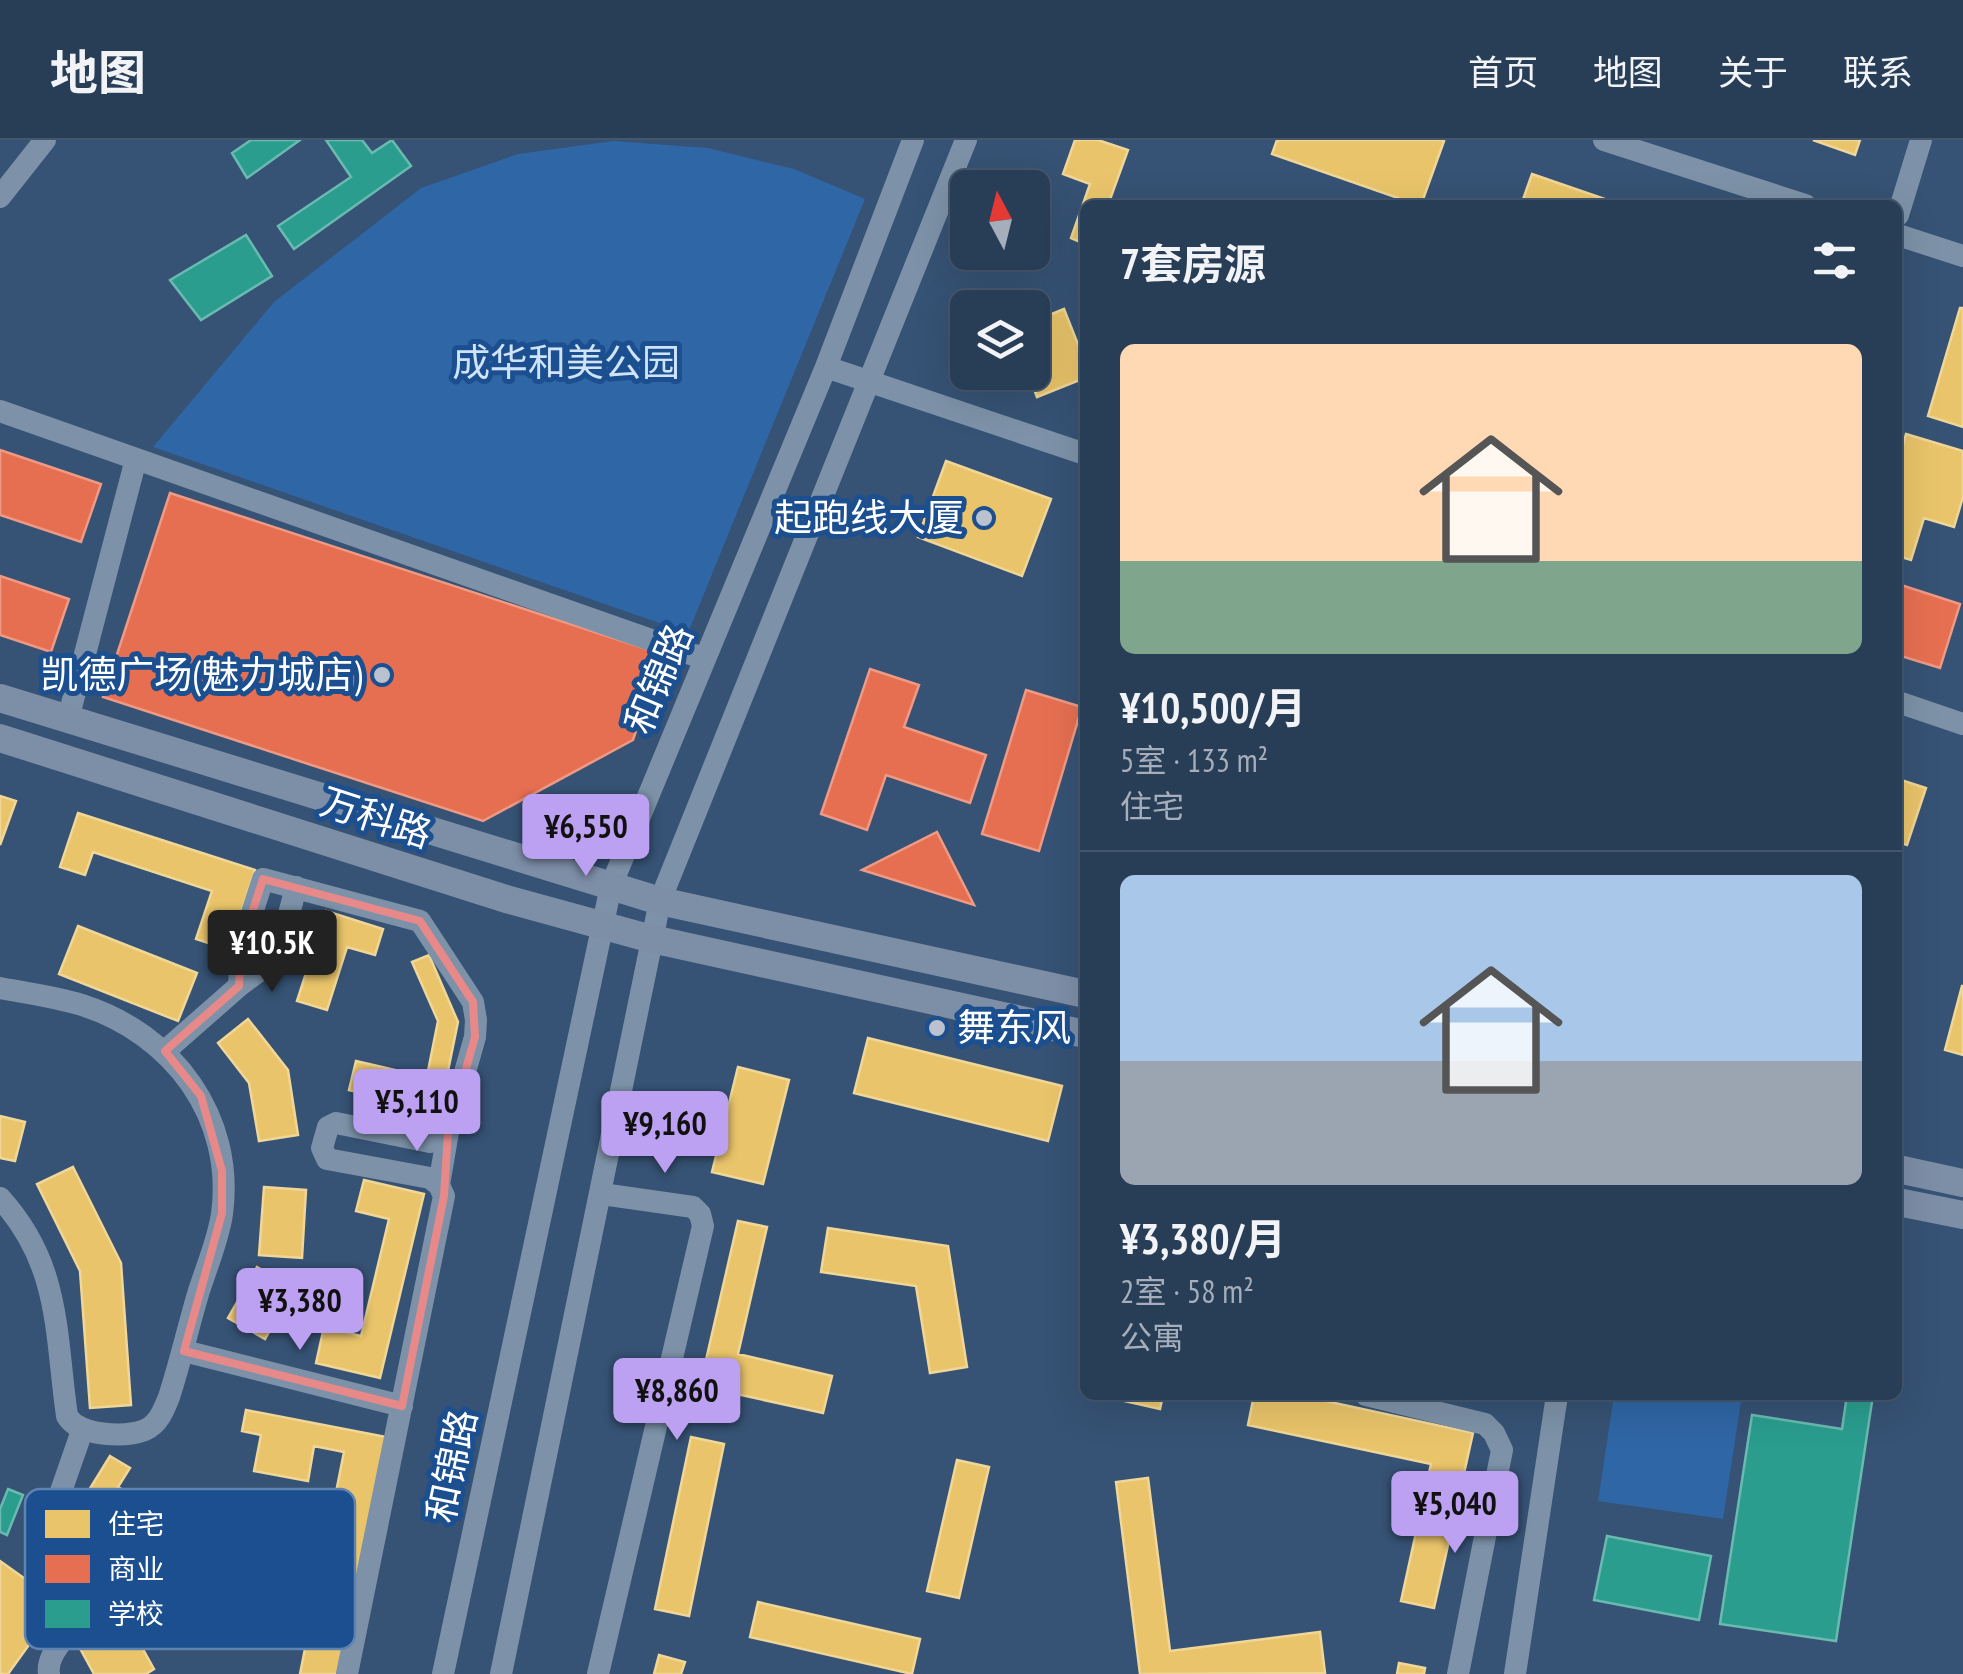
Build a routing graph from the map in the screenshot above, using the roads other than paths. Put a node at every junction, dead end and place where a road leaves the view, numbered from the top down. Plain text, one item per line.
1 (45, 140) edge
2 (913, 140) edge
3 (966, 140) edge
4 (1604, 140) edge
5 (1922, 140) edge
6 (0, 197) edge
7 (1790, 200) edge
8 (1902, 202) edge
9 (1902, 236) edge
10 (1963, 256) edge
11 (826, 367) junction
12 (870, 383) junction
13 (0, 410) edge
14 (1080, 452) edge
15 (136, 458) junction
16 (705, 659) junction
17 (0, 698) edge
18 (1902, 703) edge
19 (1902, 713) edge
20 (68, 719) junction
21 (1963, 724) edge
22 (1963, 732) edge
23 (0, 738) edge
24 (611, 886) junction
25 (296, 888) junction
26 (660, 902) junction
27 (603, 924) junction
28 (652, 939) junction
29 (239, 986) junction
30 (0, 988) edge
31 (1080, 993) edge
32 (1080, 1033) edge
33 (165, 1051) junction
34 (448, 1132) junction
35 (1902, 1170) edge
36 (1963, 1182) edge
37 (439, 1185) junction
38 (602, 1194) junction
39 (0, 1198) edge
40 (1902, 1203) edge
41 (1963, 1215) edge
42 (184, 1352) junction
43 (1387, 1400) edge
44 (1557, 1400) edge
45 (402, 1406) junction
46 (82, 1431) junction
47 (62, 1489) edge
48 (355, 1635) edge
49 (57, 1649) edge
50 (352, 1649) edge
51 (49, 1674) edge
52 (347, 1674) edge
53 (442, 1674) edge
54 (500, 1674) edge
55 (598, 1674) edge
56 (1458, 1674) edge
57 (1515, 1674) edge

1 - 6 street
2 - 11 street, 和锦路
3 - 12 street
4 - 7 street
5 - 8 street
9 - 10 street
11 - 12 street
11 - 16 street, 和锦路
12 - 14 street
12 - 26 street
13 - 15 street
15 - 16 street
15 - 20 street
16 - 24 street, 和锦路
17 - 20 main road, 万科路
18 - 21 street
19 - 22 street
20 - 24 main road, 万科路
23 - 27 main road, 万科路
24 - 26 main road, 万科路
24 - 27 street, 和锦路
25 - 29 street
25 - 29 street
25 - 34 street
26 - 28 street
26 - 31 main road, 万科路
27 - 28 main road, 万科路
27 - 53 street, 和锦路
28 - 32 main road, 万科路
28 - 38 street
29 - 33 street
30 - 33 street
33 - 42 street
34 - 37 street
34 - 37 street
35 - 36 main road
37 - 45 street
38 - 54 street
38 - 55 street
39 - 46 street
40 - 41 main road
42 - 45 street
42 - 46 street
43 - 56 street
44 - 57 street
45 - 48 street
46 - 47 street
49 - 51 street
50 - 52 street

